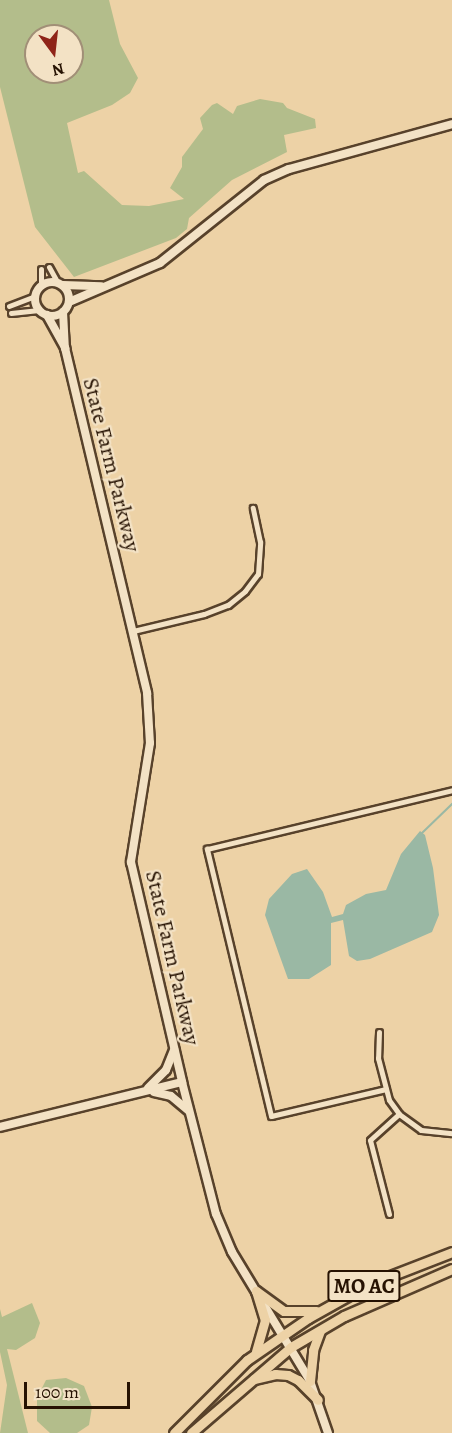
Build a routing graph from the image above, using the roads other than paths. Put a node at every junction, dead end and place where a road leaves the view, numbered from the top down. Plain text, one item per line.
1 (452, 124) edge
2 (50, 267) dead end
3 (41, 269) dead end
4 (60, 284) junction
5 (41, 286) junction
6 (101, 286) junction
7 (35, 296) junction
8 (69, 302) junction
9 (9, 306) dead end
10 (63, 312) junction
11 (11, 313) dead end
12 (43, 313) junction
13 (65, 348) junction
14 (253, 508) dead end
15 (133, 631) junction
16 (452, 790) edge
17 (379, 1032) dead end
18 (174, 1050) junction
19 (182, 1082) junction
20 (386, 1089) junction
21 (145, 1091) junction
22 (190, 1113) junction
23 (399, 1114) junction
24 (0, 1127) edge
25 (452, 1133) edge
26 (388, 1214) dead end
27 (452, 1252) edge
28 (452, 1269) edge
29 (256, 1292) junction
30 (321, 1310) junction
31 (320, 1330) junction
32 (283, 1335) junction
33 (291, 1347) junction
34 (256, 1353) junction
35 (310, 1381) junction
36 (246, 1382) junction
37 (318, 1400) junction
38 (174, 1433) edge
39 (191, 1433) edge
40 (328, 1433) edge

1 - 6 street
2 - 4 street
3 - 5 street
4 - 5 street
4 - 6 street
4 - 8 street
5 - 7 street
6 - 8 street
7 - 9 street
7 - 12 street
8 - 10 street
10 - 12 street
10 - 13 street, State Farm Parkway
11 - 12 street
12 - 13 street, State Farm Parkway
13 - 15 street, State Farm Parkway
14 - 15 street
15 - 18 street, State Farm Parkway
16 - 20 street
17 - 20 street
18 - 19 street, State Farm Parkway
18 - 21 street
19 - 21 street
19 - 22 street, State Farm Parkway
20 - 23 street
21 - 22 street
21 - 24 street
22 - 29 street, State Farm Parkway
23 - 25 street
23 - 26 street
27 - 30 main road, MO AC
28 - 31 main road, MO AC
29 - 30 main road
29 - 32 street, State Farm Parkway
29 - 34 main road
30 - 32 main road, MO AC
31 - 33 main road, MO AC
31 - 35 main road
32 - 33 street, State Farm Parkway
32 - 34 main road, MO AC
33 - 35 street, State Farm Parkway
33 - 36 main road, MO AC
34 - 38 main road, MO AC
35 - 37 street, State Farm Parkway
36 - 37 main road
36 - 39 main road, MO AC
37 - 40 street, State Farm Parkway

